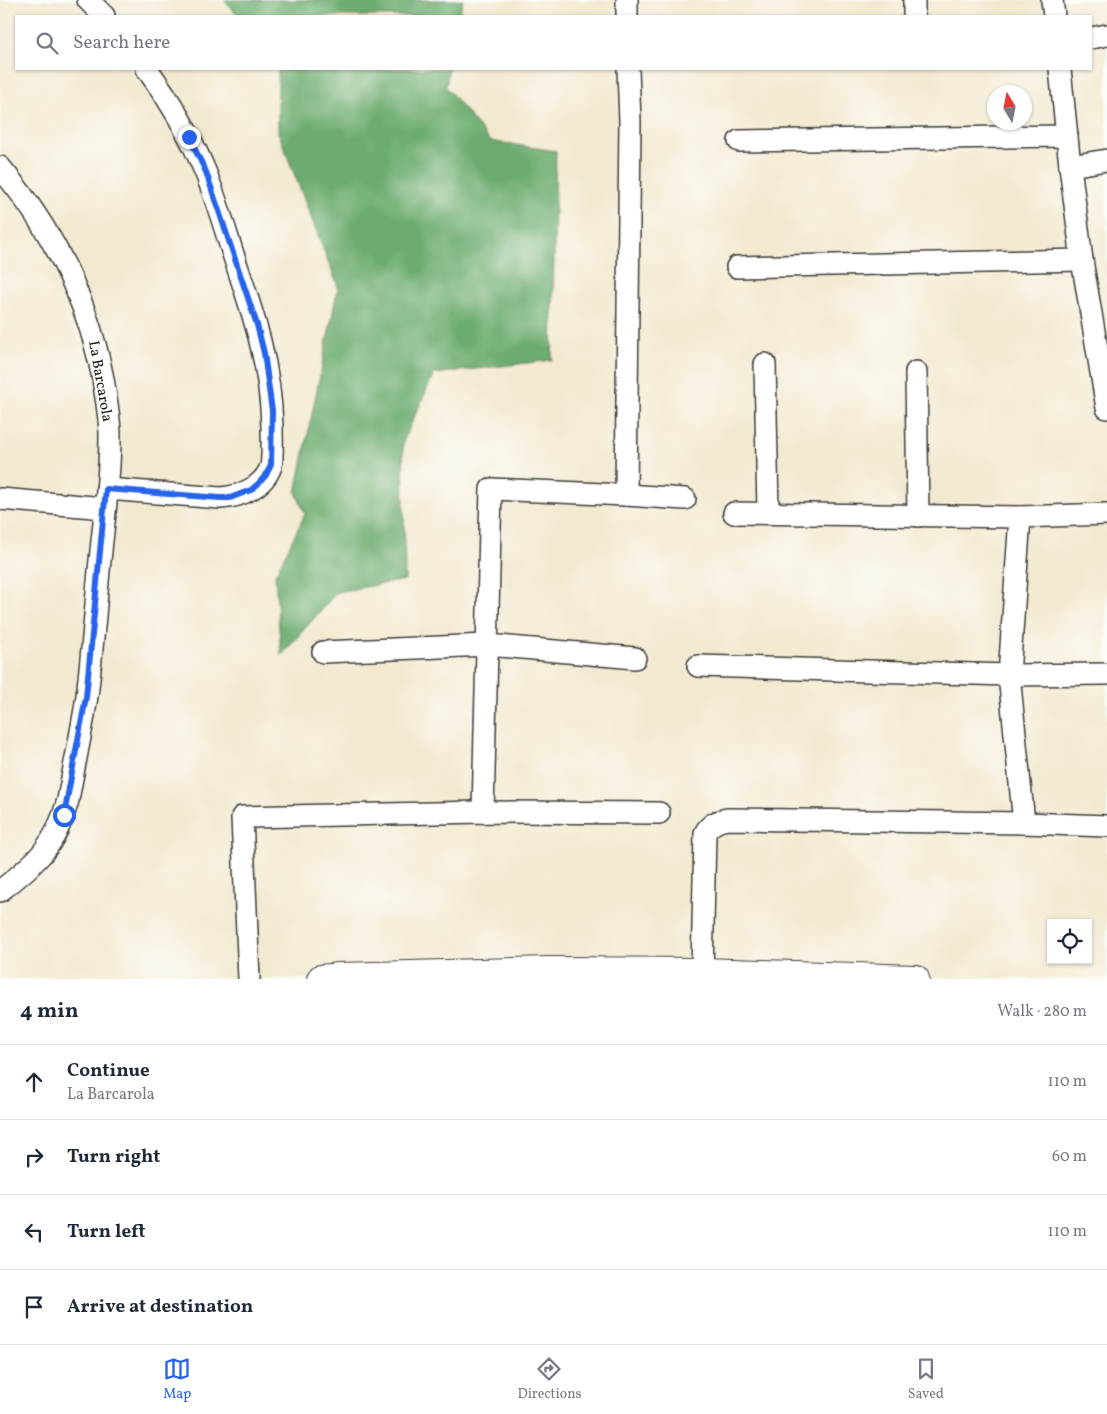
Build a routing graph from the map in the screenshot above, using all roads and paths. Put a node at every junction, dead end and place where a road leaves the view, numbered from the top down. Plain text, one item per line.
1 (88, 0) edge
2 (626, 0) edge
3 (914, 0) edge
4 (1052, 0) edge
5 (103, 15) edge
6 (627, 15) edge
7 (914, 15) edge
8 (1054, 15) edge
9 (1107, 35) edge
10 (1092, 38) edge
11 (148, 70) edge
12 (628, 70) edge
13 (1060, 70) edge
14 (1067, 136) junction
15 (739, 142) dead end
16 (1107, 160) edge
17 (1070, 166) junction
18 (0, 167) edge
19 (1082, 260) junction
20 (737, 267) dead end
21 (1097, 290) edge
22 (765, 364) dead end
23 (916, 372) dead end
24 (1107, 408) edge
25 (626, 495) junction
26 (0, 499) edge
27 (106, 499) junction
28 (684, 499) dead end
29 (734, 512) dead end
30 (768, 512) junction
31 (1107, 514) edge
32 (918, 516) junction
33 (1020, 517) junction
34 (487, 645) junction
35 (323, 652) dead end
36 (636, 658) dead end
37 (698, 666) dead end
38 (1009, 674) junction
39 (1107, 674) edge
40 (482, 812) junction
41 (659, 813) dead end
42 (1024, 823) junction
43 (1107, 826) edge
44 (0, 891) edge
45 (702, 972) junction
46 (249, 979) edge
47 (321, 979) edge
48 (915, 979) edge

1 - 5 street
2 - 6 street
3 - 7 street
4 - 8 street
9 - 10 street
11 - 27 street
12 - 25 street
13 - 14 street
14 - 15 street
14 - 17 street
16 - 17 street
17 - 19 street
18 - 27 street, La Barcarola
19 - 20 street
19 - 21 street
21 - 24 street
22 - 30 street
23 - 32 street
25 - 28 street
25 - 34 street
26 - 27 street
27 - 44 street, La Barcarola
29 - 30 street
30 - 32 street
31 - 33 street
32 - 33 street
33 - 38 street
34 - 35 street
34 - 36 street
34 - 40 street
37 - 38 street
38 - 39 street
38 - 42 street
40 - 41 street
40 - 46 street
42 - 43 street
42 - 45 street
45 - 47 main road
45 - 48 main road

